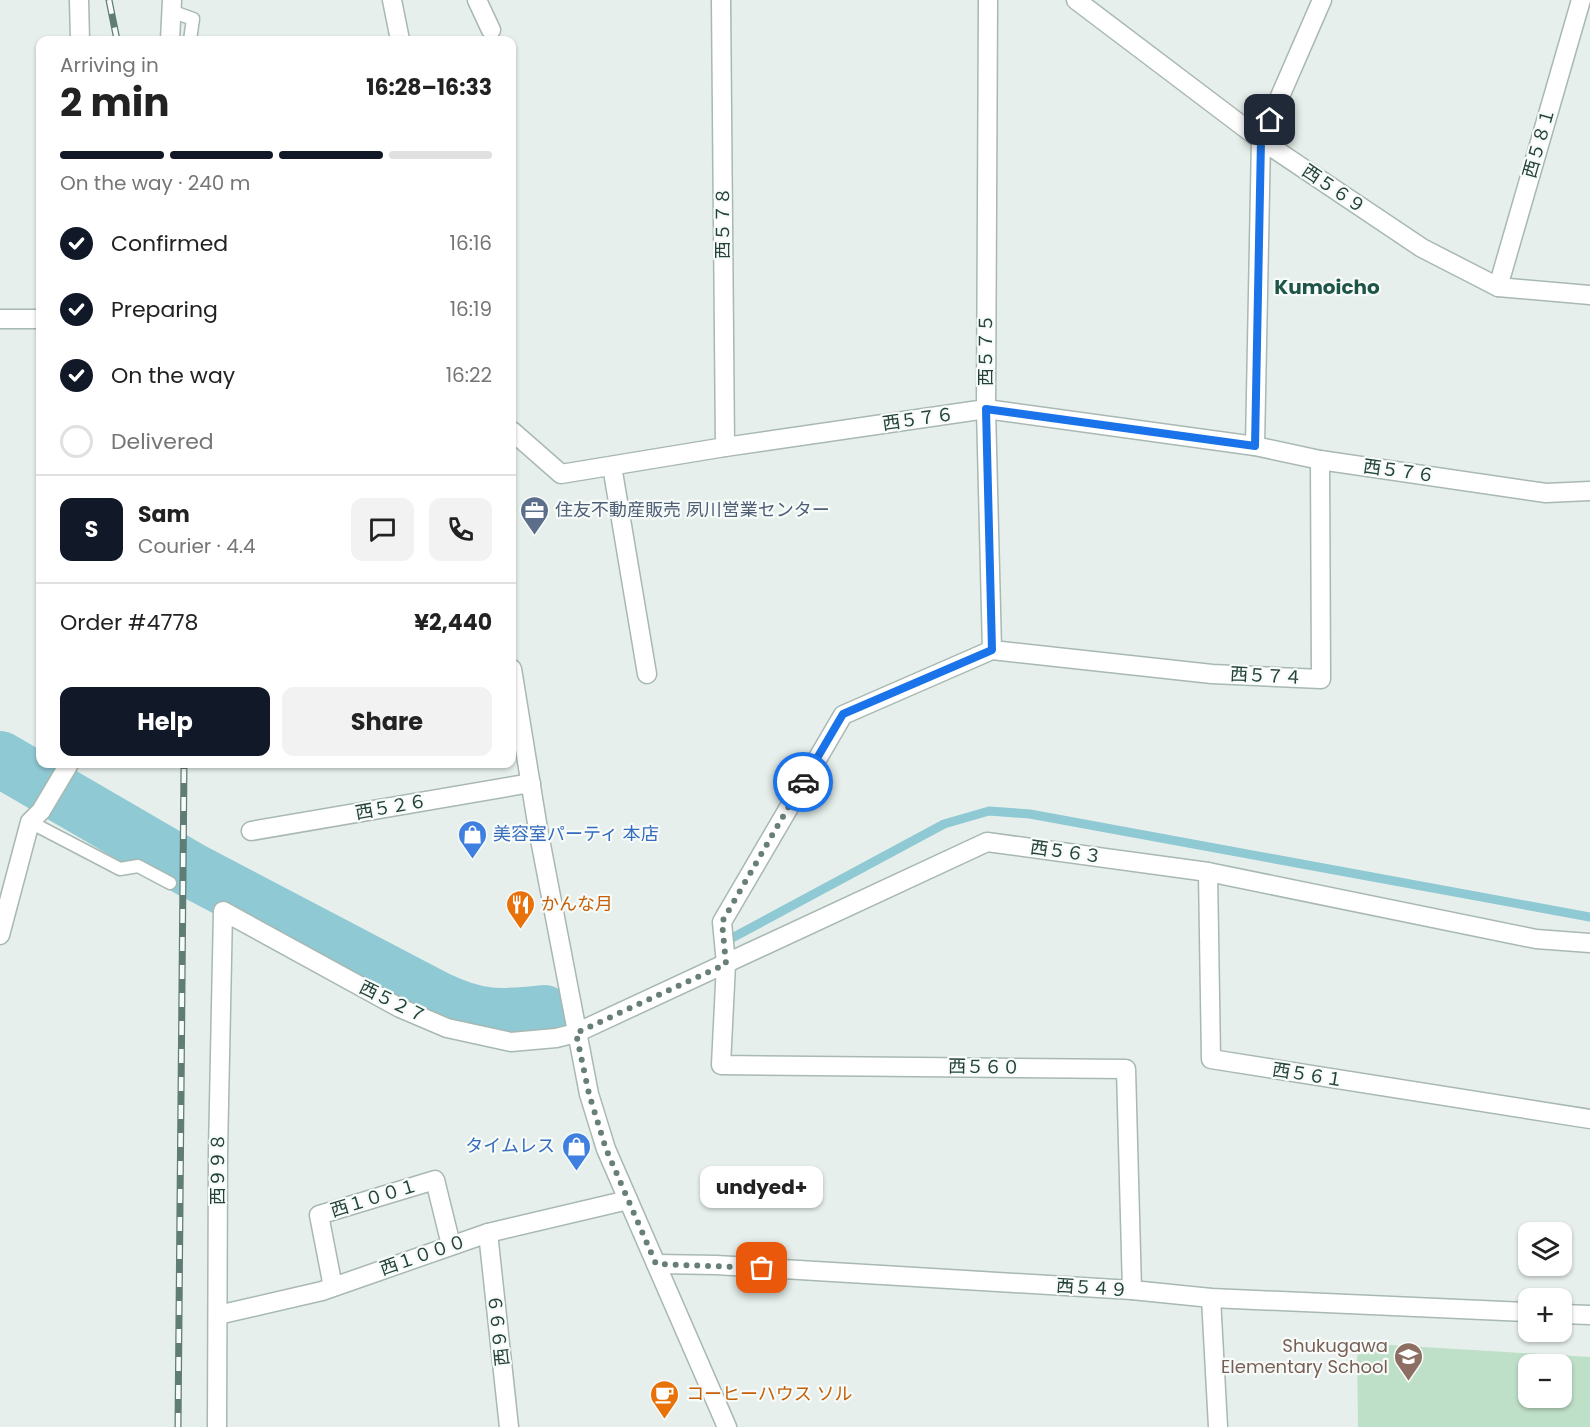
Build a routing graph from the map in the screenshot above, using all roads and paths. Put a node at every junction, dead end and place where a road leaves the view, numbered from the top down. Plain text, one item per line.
1 (79, 0) edge
2 (392, 0) edge
3 (477, 0) edge
4 (721, 0) edge
5 (988, 0) edge
6 (1322, 0) edge
7 (1581, 0) edge
8 (1078, 1) edge
9 (171, 6) edge
10 (491, 30) dead end
11 (80, 36) edge
12 (170, 36) edge
13 (191, 36) edge
14 (399, 36) edge
15 (1261, 140) junction
16 (1498, 287) junction
17 (1590, 296) edge
18 (0, 319) edge
19 (36, 320) edge
20 (986, 409) junction
21 (516, 435) edge
22 (1255, 446) junction
23 (724, 447) junction
24 (1320, 460) junction
25 (612, 466) junction
26 (1590, 491) edge
27 (992, 650) junction
28 (647, 674) dead end
29 (516, 693) edge
30 (67, 768) edge
31 (531, 783) junction
32 (36, 816) junction
33 (251, 831) dead end
34 (1208, 872) junction
35 (170, 883) dead end
36 (223, 911) joint
37 (0, 935) edge
38 (1590, 943) edge
39 (726, 964) junction
40 (575, 1028) junction
41 (1590, 1119) edge
42 (628, 1200) junction
43 (488, 1233) junction
44 (451, 1245) junction
45 (656, 1264) junction
46 (333, 1287) junction
47 (1132, 1290) junction
48 (1211, 1298) junction
49 (1518, 1312) edge
50 (1572, 1314) edge
51 (218, 1315) junction
52 (1590, 1315) edge
53 (217, 1427) edge
54 (509, 1427) edge
55 (727, 1427) edge
56 (1218, 1427) edge

1 - 11 street
2 - 14 street
3 - 10 street
4 - 23 street, 西５７８
5 - 20 street, 西５７５
6 - 15 street
7 - 16 street, 西５８１
8 - 15 street, 西５６９
9 - 12 street
9 - 13 lane
15 - 16 street, 西５６９
15 - 22 street
16 - 17 street, 西５６９
18 - 19 street
20 - 22 street, 西５７６
20 - 23 street, 西５７６
20 - 27 street, 西５７５
21 - 25 street, 西５７６
22 - 24 street, 西５７６
23 - 25 street, 西５７６
24 - 26 street, 西５７６
24 - 27 street, 西５７４
25 - 28 street
27 - 39 street
29 - 31 street
30 - 32 street
31 - 33 street, 西５２６
31 - 40 street
32 - 35 lane
32 - 37 street
34 - 38 street, 西５６３
34 - 39 street, 西５６３
34 - 41 street, 西５６１
36 - 40 street, 西５２７
36 - 51 street, 西９９８
39 - 40 street, 西５６３
39 - 47 street, 西５６０
40 - 42 street
42 - 43 street, 西１０００
42 - 45 street
43 - 44 street, 西１０００
43 - 54 street, 西９９９
44 - 46 street, 西１０００
44 - 46 street, 西１００１
45 - 47 street, 西５４９
45 - 55 street
46 - 51 street, 西１０００
47 - 48 street, 西５４９
48 - 49 street, 西５４９
48 - 56 street
50 - 52 street
51 - 53 street, 西９９８

